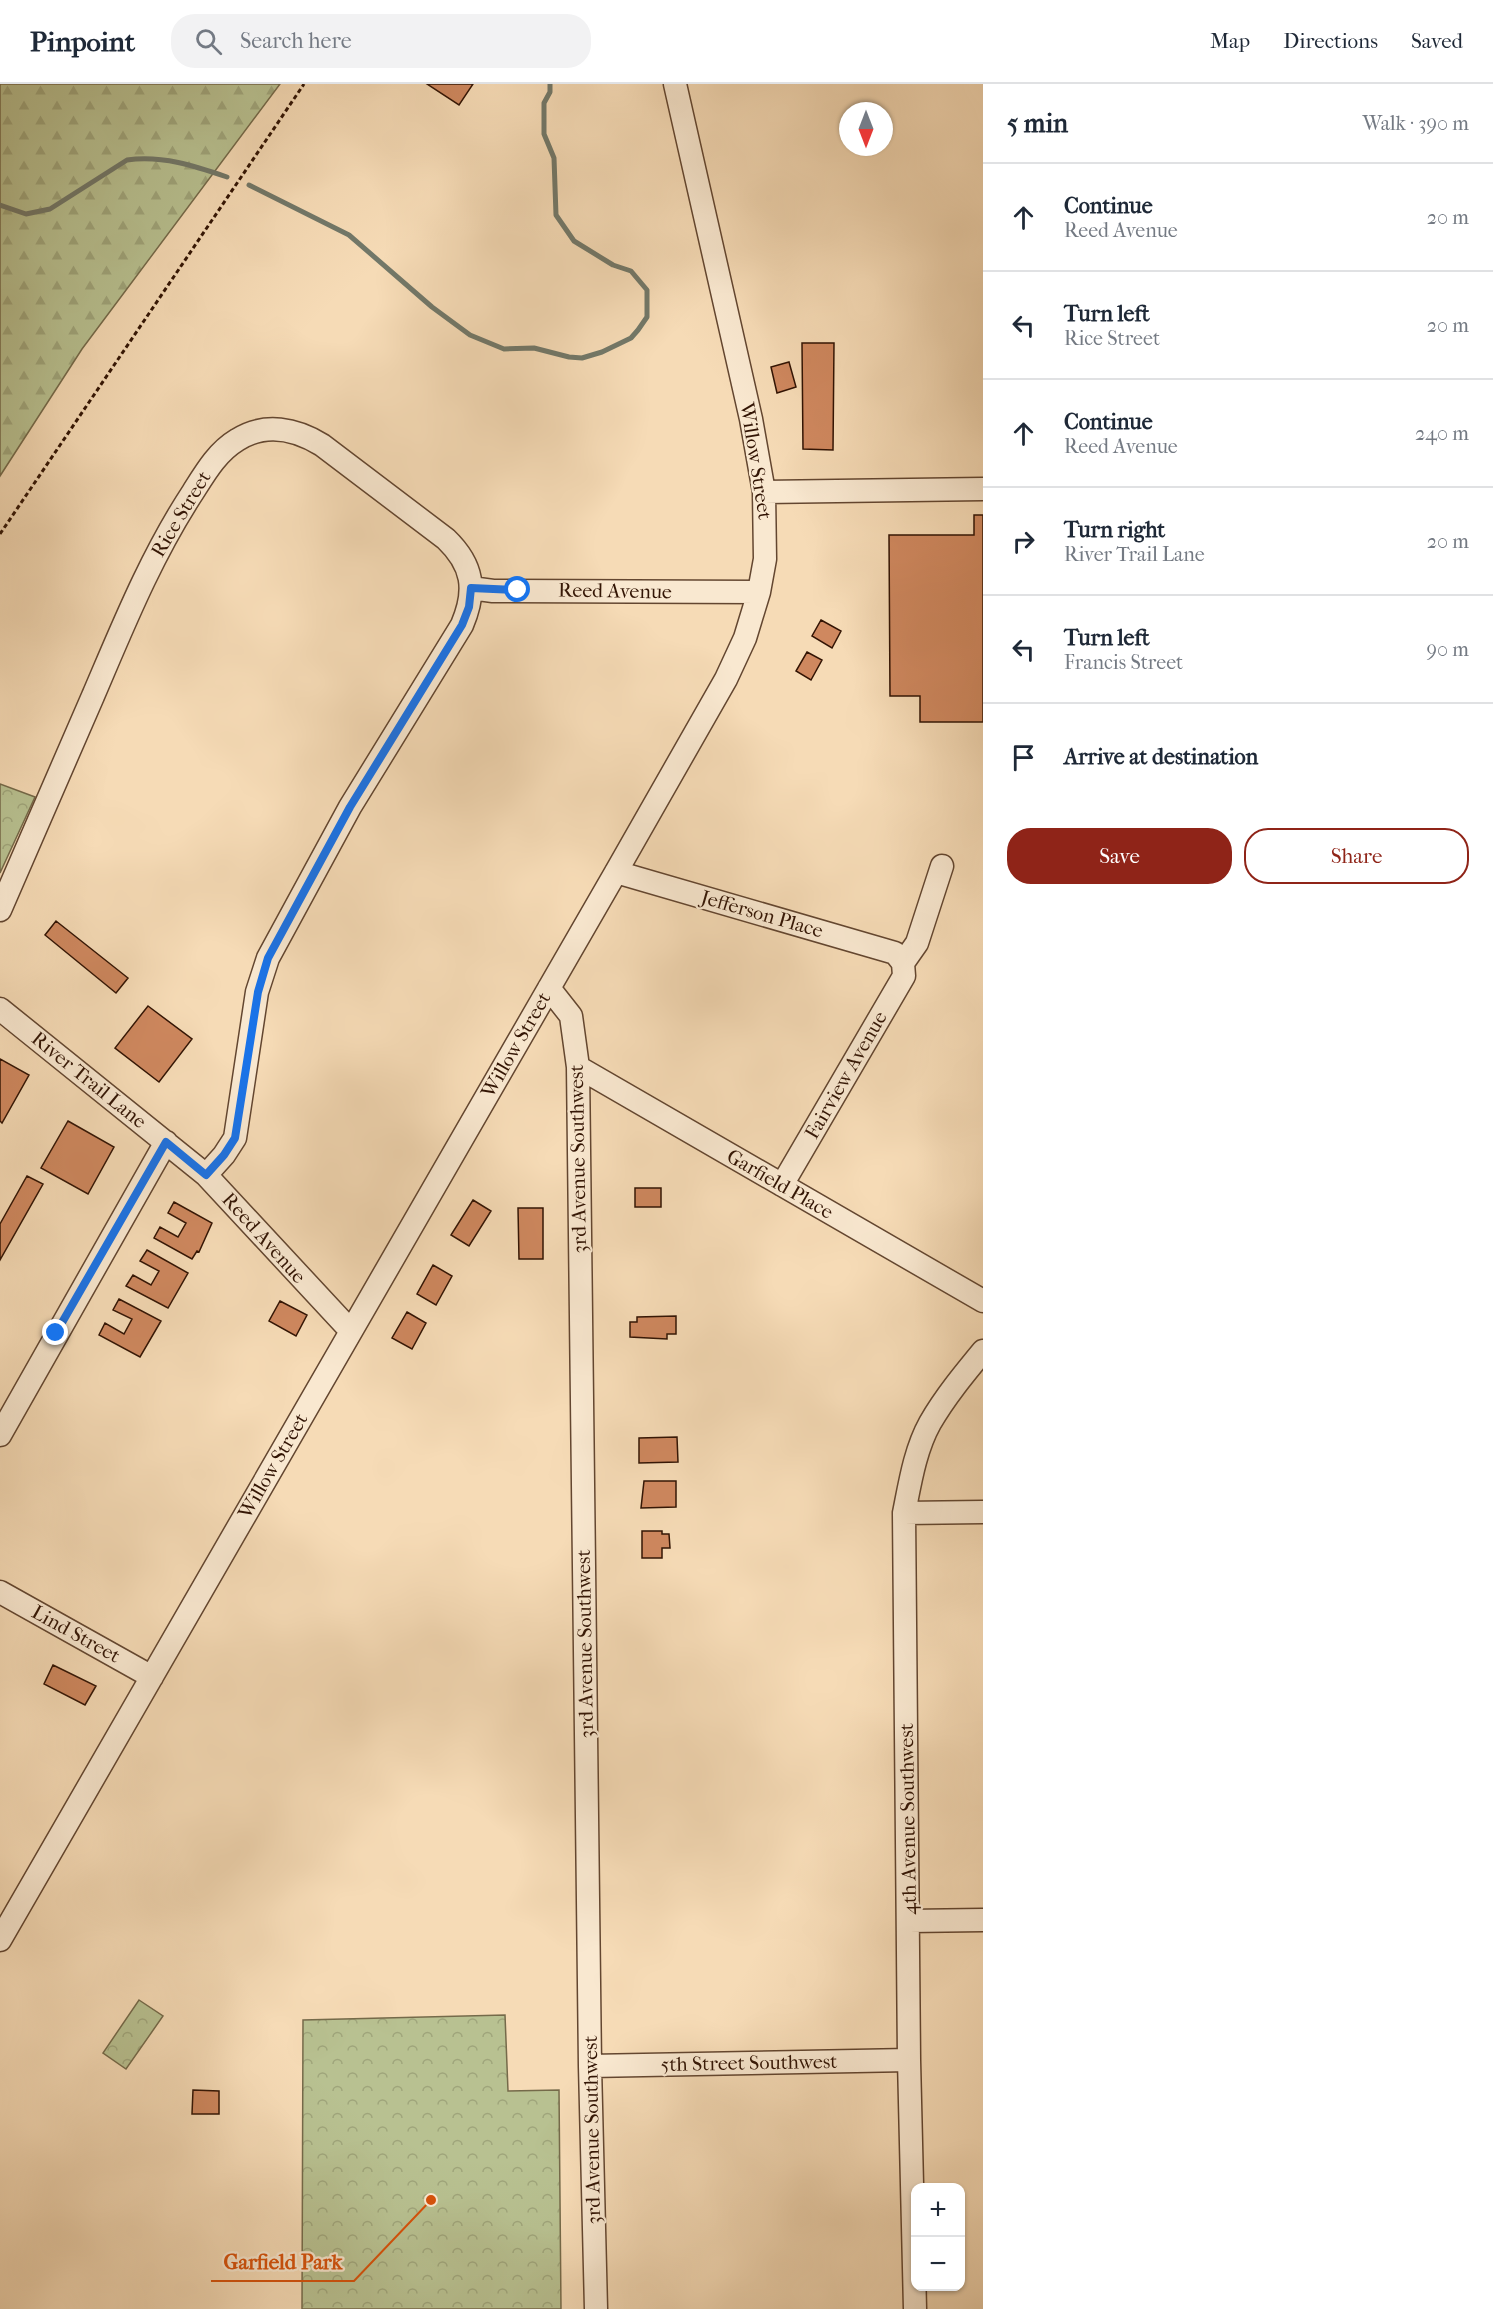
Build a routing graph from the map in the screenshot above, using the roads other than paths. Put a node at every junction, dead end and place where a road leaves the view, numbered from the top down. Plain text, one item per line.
1 (675, 84) edge
2 (983, 489) edge
3 (764, 492) junction
4 (471, 588) junction
5 (759, 592) junction
6 (462, 625) joint
7 (942, 866) dead end
8 (616, 872) junction
9 (0, 910) edge
10 (903, 963) junction
11 (549, 988) junction
12 (0, 1009) edge
13 (578, 1067) junction
14 (166, 1142) junction
15 (206, 1175) junction
16 (782, 1185) junction
17 (983, 1301) edge
18 (350, 1330) junction
19 (983, 1351) edge
20 (0, 1435) edge
21 (983, 1512) edge
22 (904, 1513) junction
23 (0, 1592) edge
24 (152, 1677) junction
25 (983, 1920) edge
26 (909, 1921) junction
27 (0, 1940) edge
28 (909, 2060) junction
29 (590, 2066) junction
30 (596, 2309) edge
31 (915, 2309) edge

1 - 3 street, Willow Street
2 - 3 street
3 - 5 street, Willow Street
4 - 5 street, Reed Avenue
4 - 6 street, Rice Street
4 - 9 street, Rice Street
5 - 8 street, Willow Street
6 - 15 street, Reed Avenue
7 - 10 street, Fairview Avenue
8 - 10 street, Jefferson Place
8 - 11 street, Willow Street
10 - 16 street, Fairview Avenue
11 - 13 street, 3rd Avenue Southwest
11 - 18 street, Willow Street
12 - 14 street, River Trail Lane
13 - 16 street, Garfield Place
13 - 29 street, 3rd Avenue Southwest
14 - 15 street, River Trail Lane
14 - 20 street
15 - 18 street, Reed Avenue
16 - 17 street, Garfield Place
18 - 24 street, Willow Street
19 - 22 street, 4th Avenue Southwest
21 - 22 street
22 - 26 street, 4th Avenue Southwest
23 - 24 street, Lind Street
24 - 27 street, Willow Street
25 - 26 street
26 - 28 street, 4th Avenue Southwest
28 - 29 street, 5th Street Southwest
28 - 31 street, 4th Avenue Southwest
29 - 30 street, 3rd Avenue Southwest

